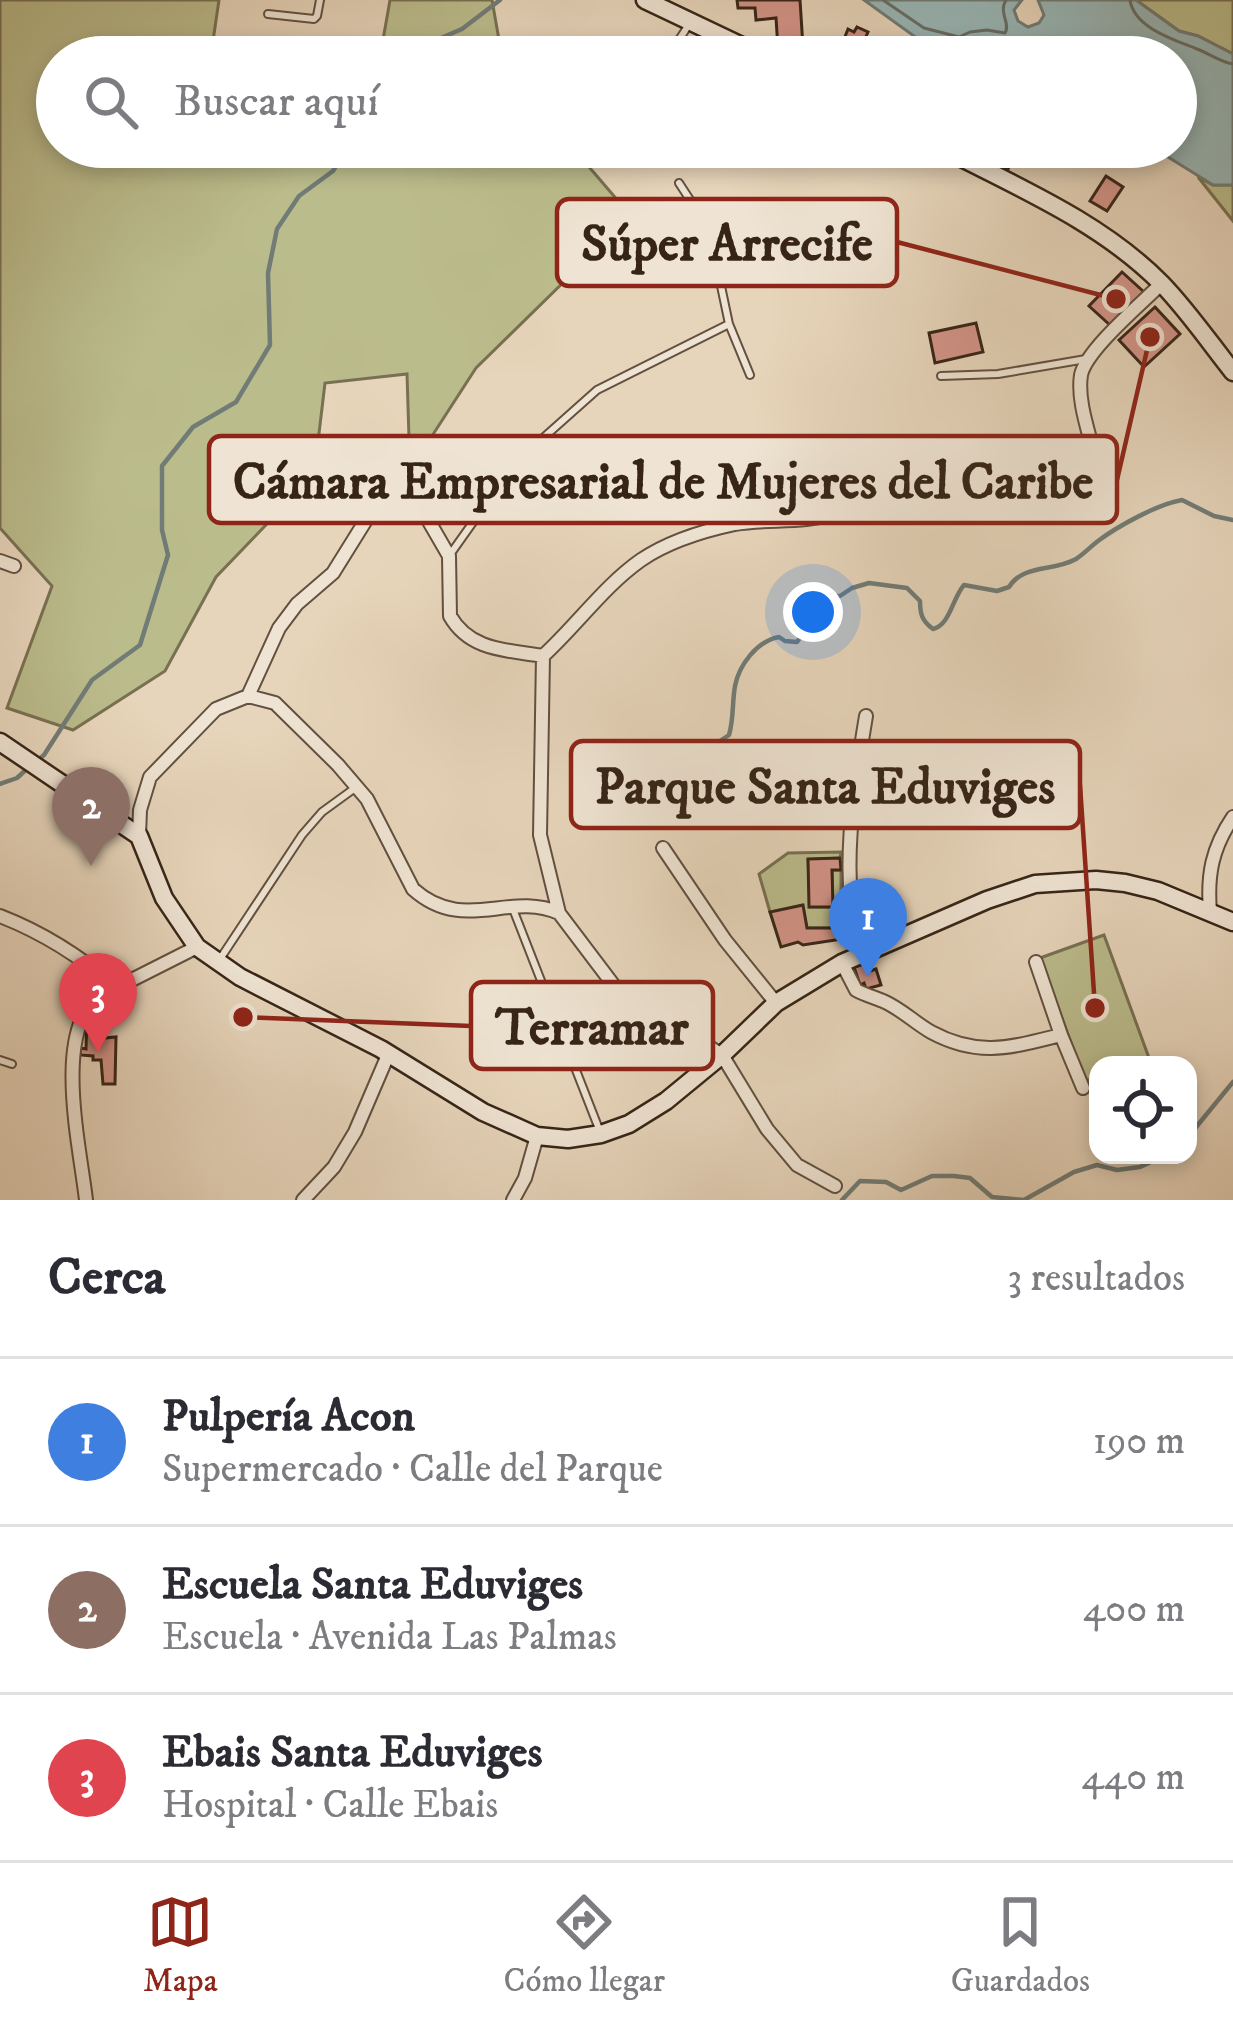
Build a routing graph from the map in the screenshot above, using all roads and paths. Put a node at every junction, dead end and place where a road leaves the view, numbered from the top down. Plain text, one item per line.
1 (320, 0) edge
2 (645, 0) edge
3 (268, 14) dead end
4 (691, 20) junction
5 (683, 36) edge
6 (723, 36) edge
7 (980, 168) edge
8 (679, 183) dead end
9 (1161, 284) junction
10 (729, 324) junction
11 (1086, 359) junction
12 (1233, 372) edge
13 (750, 375) dead end
14 (941, 376) dead end
15 (1067, 471) junction
16 (1068, 500) junction
17 (1001, 519) dead end
18 (1110, 519) dead end
19 (449, 556) junction
20 (542, 656) junction
21 (248, 696) junction
22 (866, 716) dead end
23 (0, 742) edge
24 (356, 787) junction
25 (1233, 817) edge
26 (139, 836) junction
27 (663, 848) dead end
28 (513, 909) junction
29 (1210, 911) junction
30 (559, 913) junction
31 (0, 916) edge
32 (1233, 922) edge
33 (196, 947) junction
34 (860, 953) junction
35 (218, 962) junction
36 (1036, 962) dead end
37 (842, 963) junction
38 (116, 987) junction
39 (776, 1003) junction
40 (1061, 1034) junction
41 (388, 1055) junction
42 (722, 1055) junction
43 (0, 1060) edge
44 (12, 1064) dead end
45 (1083, 1088) dead end
46 (601, 1134) junction
47 (536, 1136) junction
48 (836, 1186) dead end
49 (86, 1200) edge
50 (303, 1200) edge
51 (513, 1200) edge

1 - 3 lane
2 - 4 street
4 - 5 lane
4 - 6 street
7 - 9 street
8 - 10 lane
9 - 11 street
9 - 12 street
10 - 13 lane
10 - 19 lane
11 - 14 lane
11 - 15 street
15 - 16 lane
15 - 20 street
16 - 17 lane
16 - 18 lane
19 - 20 street
19 - 21 street
20 - 30 street
21 - 24 street
21 - 26 street
22 - 34 street
23 - 26 street
24 - 28 street
24 - 35 lane
25 - 29 street
26 - 33 street
27 - 39 street
28 - 30 street
28 - 46 lane
29 - 32 street
29 - 34 street
30 - 42 street
31 - 38 street
33 - 35 street
33 - 38 street
34 - 37 street
35 - 41 street
36 - 40 street
37 - 39 street
37 - 40 street
38 - 49 street
39 - 42 street
40 - 45 street
41 - 47 street
41 - 50 street
42 - 46 street
42 - 48 street
43 - 44 lane
46 - 47 street
47 - 51 street

